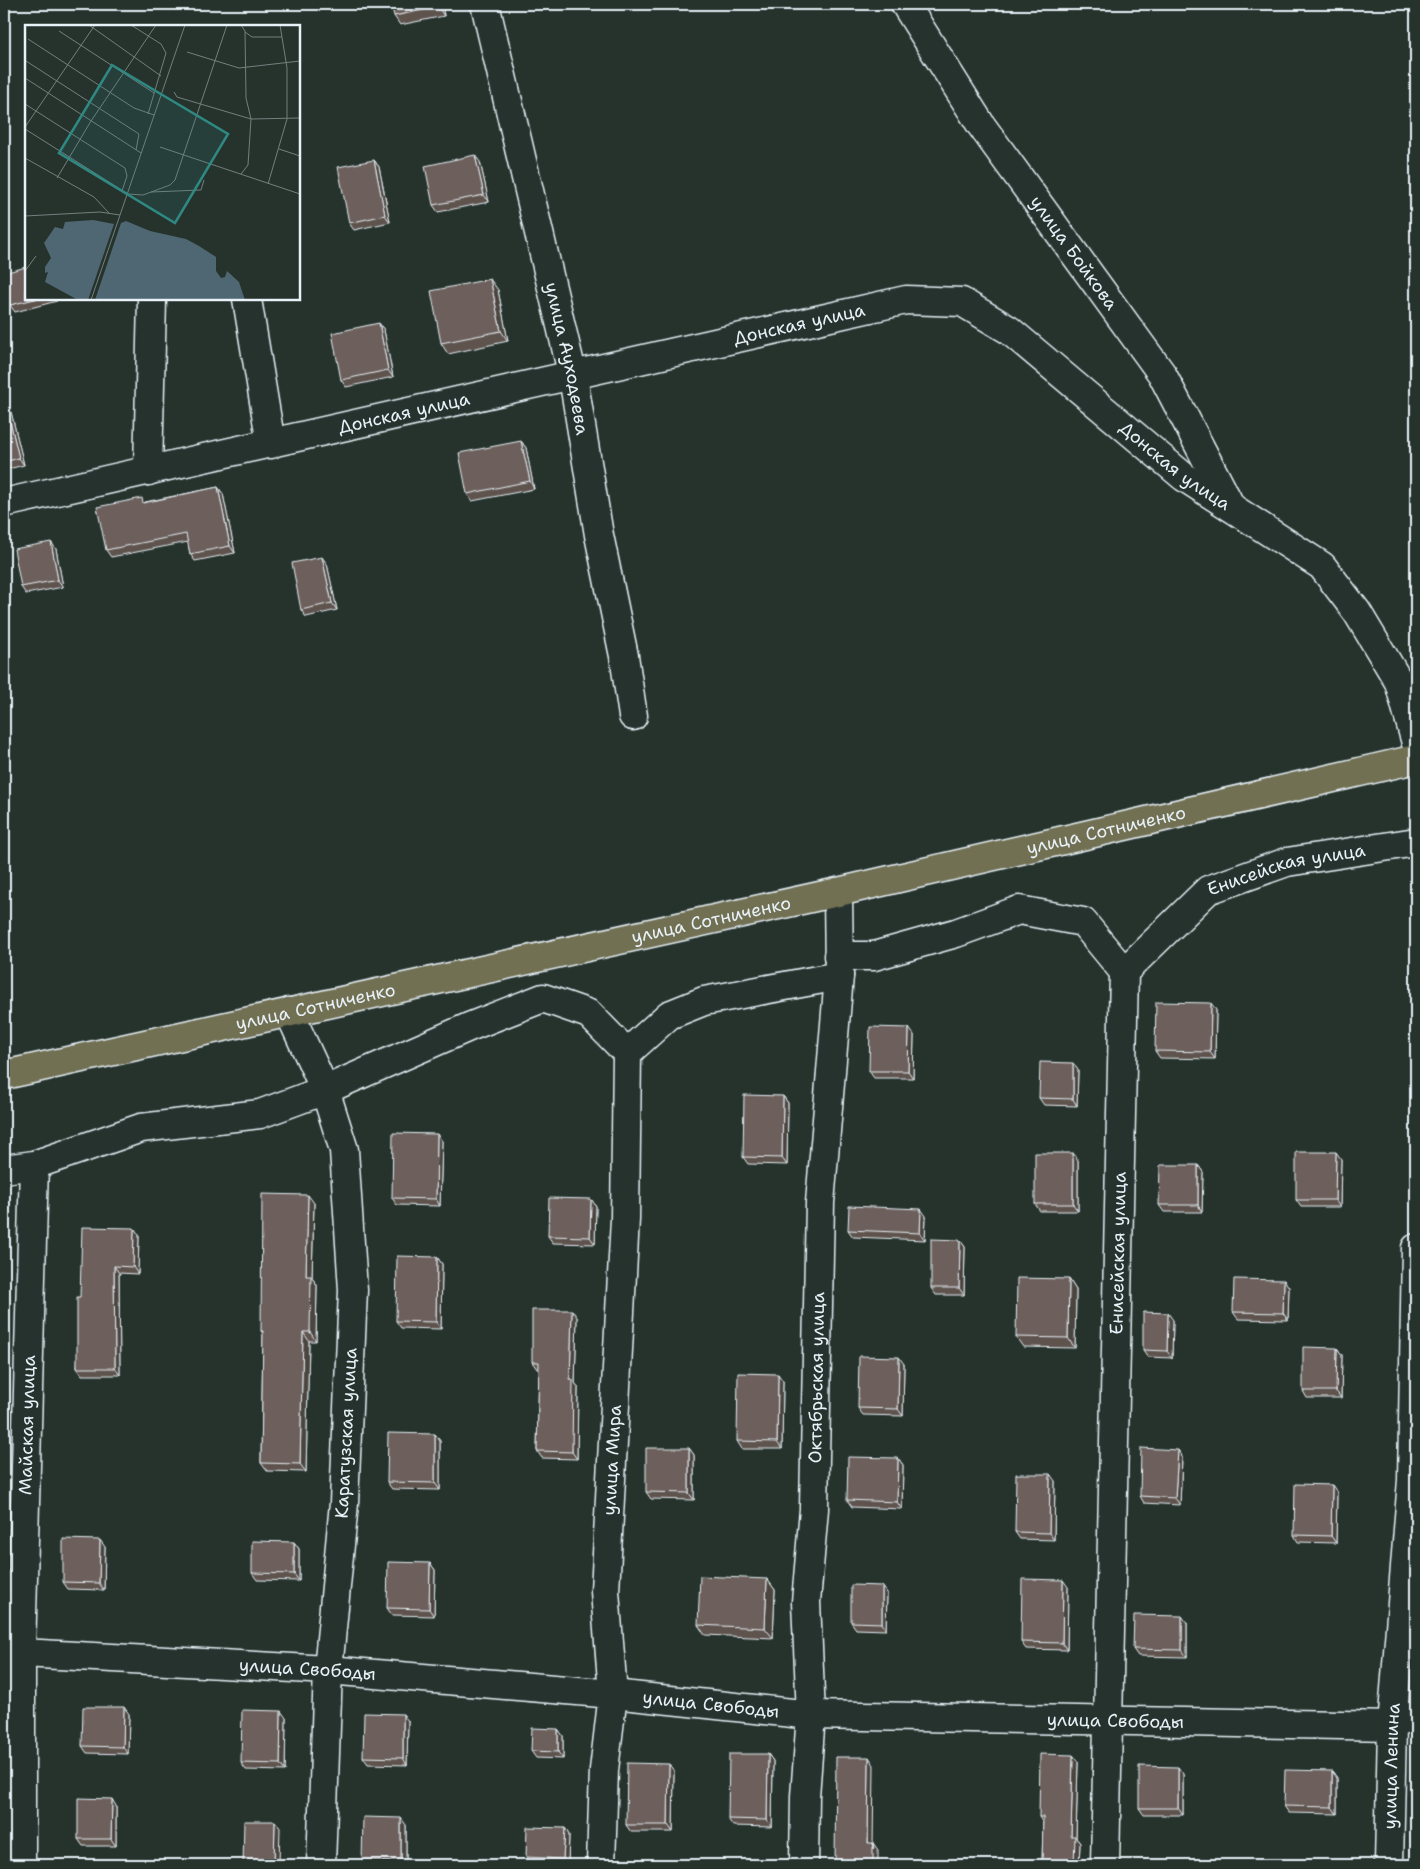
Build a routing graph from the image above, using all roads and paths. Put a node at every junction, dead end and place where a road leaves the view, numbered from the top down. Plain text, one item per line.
1 (485, 4) edge
2 (905, 4) edge
3 (152, 300) edge
4 (247, 300) edge
5 (573, 377) junction
6 (271, 444) junction
7 (148, 471) junction
8 (4, 503) edge
9 (1232, 508) junction
10 (633, 716) dead end
11 (1416, 744) edge
12 (1416, 759) edge
13 (1416, 842) edge
14 (838, 892) junction
15 (839, 966) junction
16 (1124, 972) junction
17 (288, 1012) junction
18 (627, 1053) junction
19 (4, 1075) edge
20 (325, 1090) junction
21 (34, 1165) junction
22 (4, 1169) edge
23 (1416, 1248) edge
24 (12, 1652) edge
25 (328, 1670) junction
26 (613, 1694) junction
27 (1416, 1714) edge
28 (811, 1715) junction
29 (1109, 1721) junction
30 (1392, 1726) junction
31 (21, 1865) edge
32 (321, 1865) edge
33 (601, 1865) edge
34 (804, 1865) edge
35 (1105, 1865) edge
36 (1389, 1865) edge

1 - 5 street, улица Ауходеева
2 - 9 street, улица Бойкова
3 - 7 street
4 - 6 street
5 - 6 street, Донская улица
5 - 9 street, Донская улица
5 - 10 street, улица Ауходеева
6 - 7 street, Донская улица
7 - 8 street, Донская улица
9 - 11 street, Донская улица
12 - 14 main road, улица Сотниченко
13 - 16 street, Енисейская улица
14 - 15 street, Октябрьская улица
14 - 17 main road, улица Сотниченко
15 - 16 street
15 - 18 street
15 - 28 street, Октябрьская улица
16 - 29 street, Енисейская улица
17 - 19 main road, улица Сотниченко
17 - 20 street, Каратузская улица
18 - 20 street
18 - 26 street, улица Мира
20 - 21 street
20 - 25 street, Каратузская улица
21 - 22 street
21 - 24 street, Майская улица
23 - 30 street, улица Ленина
24 - 25 street, улица Свободы
24 - 31 street, Майская улица
25 - 26 street, улица Свободы
25 - 32 street, Каратузская улица
26 - 28 street, улица Свободы
26 - 33 street, улица Мира
27 - 30 street, улица Свободы
28 - 29 street, улица Свободы
28 - 34 street, Октябрьская улица
29 - 30 street, улица Свободы
29 - 35 street, Енисейская улица
30 - 36 street, улица Ленина

